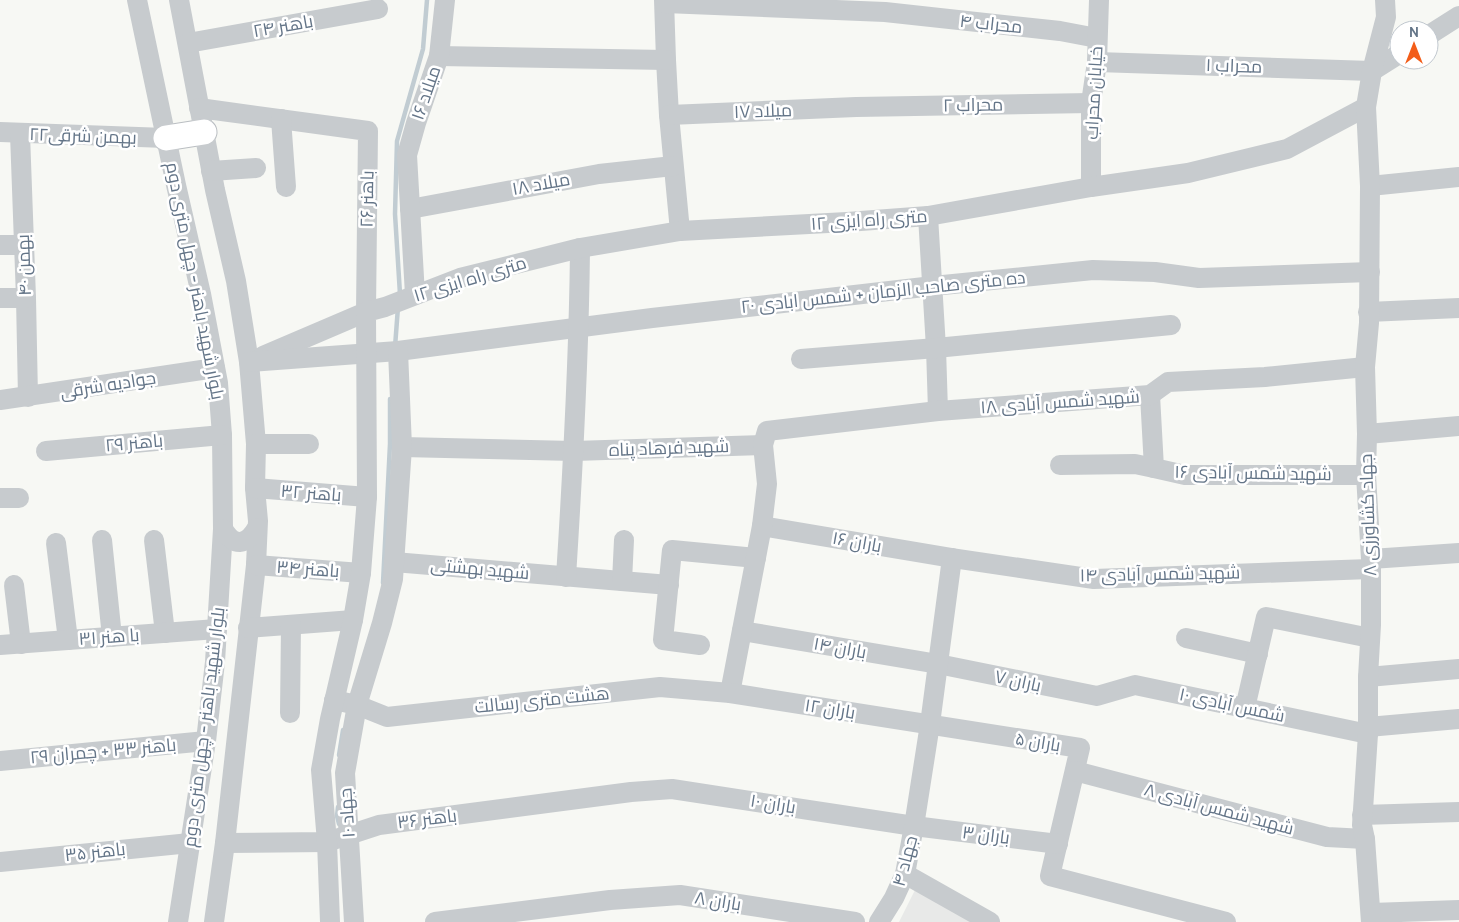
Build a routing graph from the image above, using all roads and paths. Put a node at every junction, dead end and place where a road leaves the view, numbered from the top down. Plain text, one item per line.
1 (136, 0) edge
2 (179, 0) edge
3 (445, 0) edge
4 (1099, 0) edge
5 (1385, 0) edge
6 (665, 2) edge
7 (378, 9) dead end
8 (1459, 16) edge
9 (1439, 29) edge
10 (1097, 38) junction
11 (188, 43) junction
12 (439, 56) junction
13 (666, 60) junction
14 (1389, 60) edge
15 (1097, 62) junction
16 (1372, 71) junction
17 (1091, 103) junction
18 (856, 107) joint
19 (1366, 107) junction
20 (669, 115) junction
21 (281, 119) junction
22 (201, 120) junction
23 (0, 132) edge
24 (20, 134) junction
25 (166, 138) junction
26 (673, 166) junction
27 (256, 168) dead end
28 (211, 171) junction
29 (1459, 177) edge
30 (1370, 186) junction
31 (286, 187) dead end
32 (1091, 187) junction
33 (410, 209) junction
34 (928, 216) junction
35 (680, 231) junction
36 (0, 245) edge
37 (23, 245) junction
38 (580, 248) junction
39 (1370, 272) junction
40 (933, 286) junction
41 (412, 297) junction
42 (0, 298) edge
43 (26, 298) junction
44 (1459, 308) edge
45 (375, 309) junction
46 (1368, 312) junction
47 (1170, 325) dead end
48 (579, 326) junction
49 (936, 348) junction
50 (398, 352) junction
51 (365, 355) junction
52 (800, 359) dead end
53 (249, 362) junction
54 (1365, 367) junction
55 (215, 368) junction
56 (1150, 395) junction
57 (28, 397) junction
58 (0, 400) edge
59 (938, 412) junction
60 (1459, 426) edge
61 (1367, 434) junction
62 (222, 435) junction
63 (256, 444) junction
64 (309, 444) dead end
65 (763, 446) junction
66 (402, 448) junction
67 (46, 451) dead end
68 (574, 451) junction
69 (1060, 465) dead end
70 (1154, 468) junction
71 (1366, 475) junction
72 (255, 488) junction
73 (367, 497) junction
74 (762, 526) junction
75 (257, 528) junction
76 (223, 529) junction
77 (102, 540) dead end
78 (154, 540) dead end
79 (624, 540) dead end
80 (56, 543) dead end
81 (1459, 553) edge
82 (756, 558) junction
83 (952, 558) junction
84 (394, 562) junction
85 (1370, 564) junction
86 (361, 573) junction
87 (254, 575) junction
88 (566, 577) junction
89 (220, 578) junction
90 (622, 581) junction
91 (14, 584) dead end
92 (669, 585) junction
93 (353, 620) junction
94 (291, 625) junction
95 (248, 628) junction
96 (217, 629) junction
97 (742, 631) junction
98 (164, 633) junction
99 (112, 637) junction
100 (1186, 638) dead end
101 (1370, 638) junction
102 (68, 640) junction
103 (21, 644) junction
104 (700, 645) dead end
105 (0, 646) edge
106 (1258, 654) junction
107 (938, 664) junction
108 (1459, 670) edge
109 (1368, 677) junction
110 (730, 693) junction
111 (1097, 696) joint
112 (334, 700) junction
113 (356, 706) junction
114 (1245, 708) junction
115 (290, 713) dead end
116 (1459, 719) edge
117 (930, 724) junction
118 (1368, 730) junction
119 (206, 741) junction
120 (0, 760) edge
121 (1075, 771) junction
122 (632, 792) joint
123 (1459, 812) edge
124 (1362, 815) junction
125 (914, 826) junction
126 (349, 834) junction
127 (1365, 839) junction
128 (327, 842) junction
129 (190, 843) junction
130 (225, 843) junction
131 (1058, 844) junction
132 (0, 862) edge
133 (905, 874) junction
134 (1459, 910) edge
135 (1371, 917) edge
136 (178, 922) edge
137 (214, 922) edge
138 (330, 922) edge
139 (354, 922) edge
140 (435, 922) edge
141 (855, 922) edge
142 (879, 922) edge
143 (990, 922) edge
144 (1226, 922) edge

1 - 25 street, بلوار شهید باهنر - چهل متری دوم
2 - 11 street, بلوار شهید باهنر - چهل متری دوم
3 - 12 street
4 - 10 street, خیابان محراب
5 - 16 street, جهاد کشاورزی ۸
6 - 10 street, محراب ۴
6 - 13 street
7 - 11 street, باهنر ۲۴
8 - 9 street
10 - 15 street, خیابان محراب
11 - 22 street, بلوار شهید باهنر - چهل متری دوم
12 - 13 street, میلاد ۱۶
12 - 33 street, میلاد ۱۶
13 - 20 street
14 - 16 street
15 - 16 street, محراب ۱
15 - 17 street, خیابان محراب
16 - 19 street, جهاد کشاورزی ۸
17 - 18 street, محراب ۲
17 - 32 street, خیابان محراب
18 - 20 street, میلاد ۱۷
19 - 30 street, جهاد کشاورزی ۸
19 - 32 street, ۱۲ متری راه ایزی
20 - 26 street
21 - 22 street, باهنر ۲۶
21 - 31 street
21 - 45 street, باهنر ۲۶
22 - 25 main road
22 - 28 street, بلوار شهید باهنر - چهل متری دوم
23 - 24 street, ۲۲بهمن شرقی
24 - 25 street, ۲۲بهمن شرقی
24 - 37 street, بهمن ۴۰
25 - 55 street, بلوار شهید باهنر - چهل متری دوم
26 - 33 street, میلاد ۱۸
26 - 35 street
27 - 28 street
28 - 53 street, بلوار شهید باهنر - چهل متری دوم
29 - 30 street
30 - 39 street, جهاد کشاورزی ۸
32 - 34 street, ۱۲ متری راه ایزی
33 - 41 street, میلاد ۱۶
34 - 35 street, ۱۲ متری راه ایزی
34 - 40 street
35 - 38 street, ۱۲ متری راه ایزی
36 - 37 street
37 - 43 street, بهمن ۴۰
38 - 41 street, ۱۲ متری راه ایزی
38 - 48 street
39 - 40 street, ده متری صاحب الزمان + شمس ابادی ۲۰
39 - 46 street, جهاد کشاورزی ۸
40 - 48 street, ده متری صاحب الزمان + شمس ابادی ۲۰
40 - 49 street
41 - 45 street, ۱۲ متری راه ایزی
42 - 43 street
43 - 57 street, بهمن ۴۰
44 - 46 street
45 - 51 street
45 - 53 street
46 - 54 street, جهاد کشاورزی ۸
47 - 49 street
48 - 50 street, ده متری صاحب الزمان + شمس ابادی ۲۰
48 - 68 street
49 - 52 street
49 - 59 street
50 - 51 street, ده متری صاحب الزمان + شمس ابادی ۲۰
50 - 66 street, جهاد ۱۰
51 - 53 street, ده متری صاحب الزمان + شمس ابادی ۲۰
51 - 73 street
53 - 63 street, بلوار شهید باهنر - چهل متری دوم
54 - 56 street, شهید شمس آبادی ۱۸
54 - 61 street, جهاد کشاورزی ۸
55 - 57 street, جوادیه شرقی
55 - 62 street, بلوار شهید باهنر - چهل متری دوم
56 - 59 street, شهید شمس آبادی ۱۸
56 - 70 street, شهید شمس آبادی ۱۶
57 - 58 street, جوادیه شرقی
59 - 65 street, شهید شمس آبادی ۱۸
60 - 61 street
61 - 71 street, جهاد کشاورزی ۸
62 - 67 street, باهنر ۲۹
62 - 76 street, بلوار شهید باهنر - چهل متری دوم
63 - 64 street
63 - 72 street, بلوار شهید باهنر - چهل متری دوم
65 - 68 street, شهید فرهاد پناه
65 - 74 street
66 - 68 street, شهید فرهاد پناه
66 - 84 street, جهاد ۱۰
68 - 88 street
69 - 70 street
70 - 71 street, شهید شمس آبادی ۱۶
71 - 85 street, جهاد کشاورزی ۸
72 - 73 street, باهنر ۳۲
72 - 75 street, بلوار شهید باهنر - چهل متری دوم
73 - 86 street
74 - 82 street
74 - 83 street, باران ۱۶
75 - 76 street
75 - 87 street, بلوار شهید باهنر - چهل متری دوم
76 - 89 street, بلوار شهید باهنر - چهل متری دوم
77 - 99 street
78 - 98 street
79 - 90 street
80 - 102 street
81 - 85 street, شهید شمس آبادی ۱۴
82 - 92 street
82 - 97 street
83 - 85 street, شهید شمس آبادی ۱۴
83 - 107 street, جهاد ۴
84 - 88 street, شهید بهشتی
84 - 113 street, جهاد ۱۰
85 - 101 street, جهاد کشاورزی ۸
86 - 87 street, باهنر ۳۴
86 - 93 street
87 - 89 street
87 - 95 street, بلوار شهید باهنر - چهل متری دوم
88 - 90 street, شهید بهشتی
89 - 96 street, بلوار شهید باهنر - چهل متری دوم
90 - 92 street, شهید بهشتی
91 - 103 street
92 - 104 street
93 - 94 street
93 - 112 street
94 - 95 street
94 - 115 street
95 - 130 street, بلوار شهید باهنر - چهل متری دوم
96 - 98 street, با هنر ۳۱
96 - 119 street, بلوار شهید باهنر - چهل متری دوم
97 - 107 street, باران ۱۴
97 - 110 street
98 - 99 street, با هنر ۳۱
99 - 102 street, با هنر ۳۱
100 - 106 street
101 - 106 street
101 - 109 street, جهاد کشاورزی ۸
102 - 103 street, با هنر ۳۱
103 - 105 street, با هنر ۳۱
106 - 114 street
107 - 111 street, باران ۷
107 - 117 street, جهاد ۴
108 - 109 street
109 - 118 street, جهاد کشاورزی ۸
110 - 113 street, هشت متری رسالت
110 - 117 street, باران ۱۲
111 - 114 street, شمس آبادی ۱۰
112 - 113 street, هشت متری رسالت
112 - 128 street
113 - 126 street, جهاد ۱۰
114 - 118 street, شمس آبادی ۱۰
116 - 118 street, شمس آبادی ۱۰
117 - 121 street, باران ۵
117 - 125 street, جهاد ۴
118 - 124 street, جهاد کشاورزی ۸
119 - 120 street, باهنر ۳۳ + چمران ۲۹
119 - 129 street, بلوار شهید باهنر - چهل متری دوم
121 - 127 street, شهید شمس آبادی ۸
121 - 131 street, باران ۵
122 - 125 street, باران ۱۰
122 - 126 street, باهنر ۳۶
123 - 124 street
124 - 127 street, جهاد کشاورزی ۸
125 - 131 street, باران ۳
125 - 133 street, جهاد ۴
126 - 128 street, باهنر ۳۶
126 - 139 street, جهاد ۱۰
127 - 135 street, جهاد کشاورزی ۸
128 - 130 street, باهنر ۳۶
128 - 138 street
129 - 132 street, باهنر ۳۵
129 - 136 street, بلوار شهید باهنر - چهل متری دوم
130 - 137 street, بلوار شهید باهنر - چهل متری دوم
131 - 144 street, باران ۵
133 - 142 street, جهاد ۴
133 - 143 street
134 - 135 street
140 - 141 street, باران ۸

